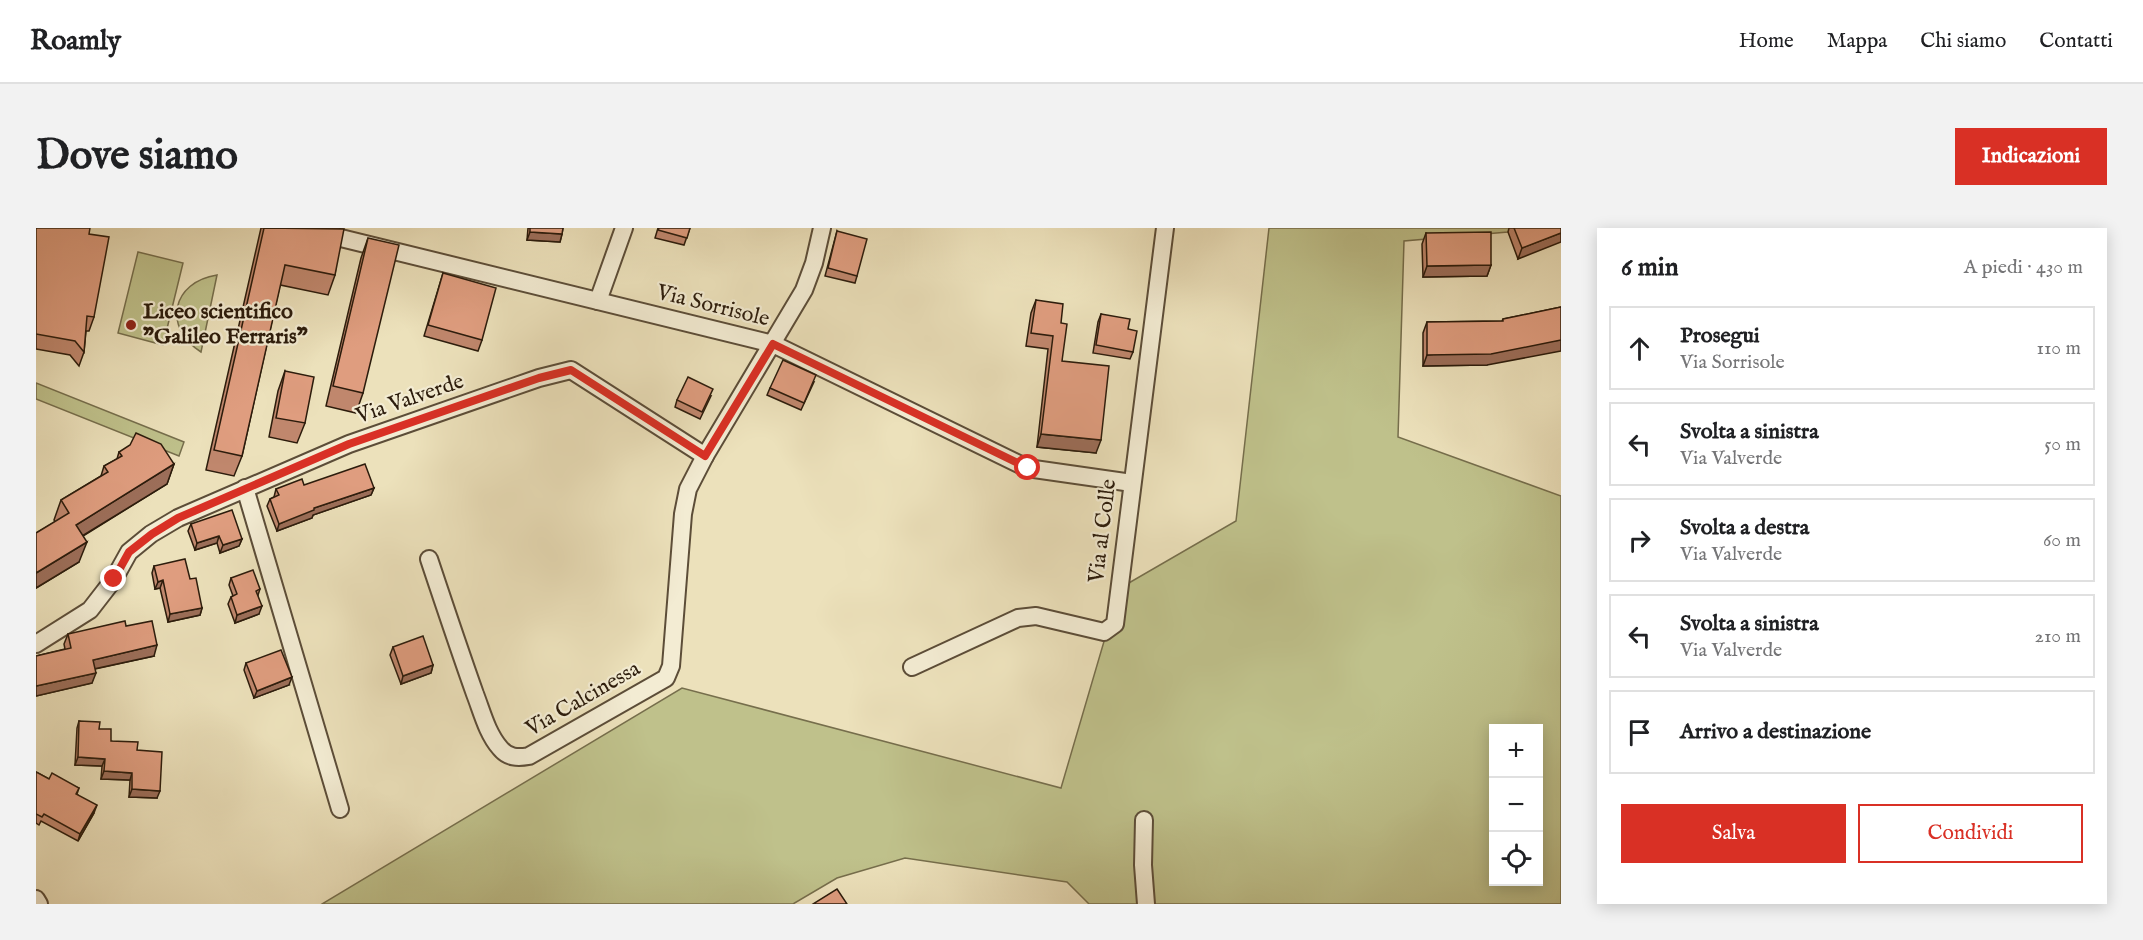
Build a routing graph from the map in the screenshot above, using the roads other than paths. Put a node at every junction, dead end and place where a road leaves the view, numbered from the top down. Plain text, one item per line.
1 (300, 228) edge
2 (624, 228) edge
3 (822, 228) edge
4 (1165, 228) edge
5 (598, 301) junction
6 (773, 344) junction
7 (705, 456) junction
8 (1132, 483) junction
9 (245, 488) junction
10 (429, 559) dead end
11 (36, 644) edge
12 (912, 667) dead end
13 (340, 808) dead end
14 (1144, 820) dead end
15 (36, 899) edge
16 (39, 904) edge
17 (1146, 904) edge

1 - 5 street, Via Sorrisole
2 - 5 street
3 - 6 street
4 - 8 street, Via al Colle
5 - 6 street, Via Sorrisole
6 - 7 street
6 - 8 street, Via Sorrisole
7 - 9 street, Via Valverde
7 - 10 street, Via Calcinessa
8 - 12 street, Via al Colle
9 - 11 street, Via Valverde
9 - 13 street
14 - 17 street
15 - 16 street

